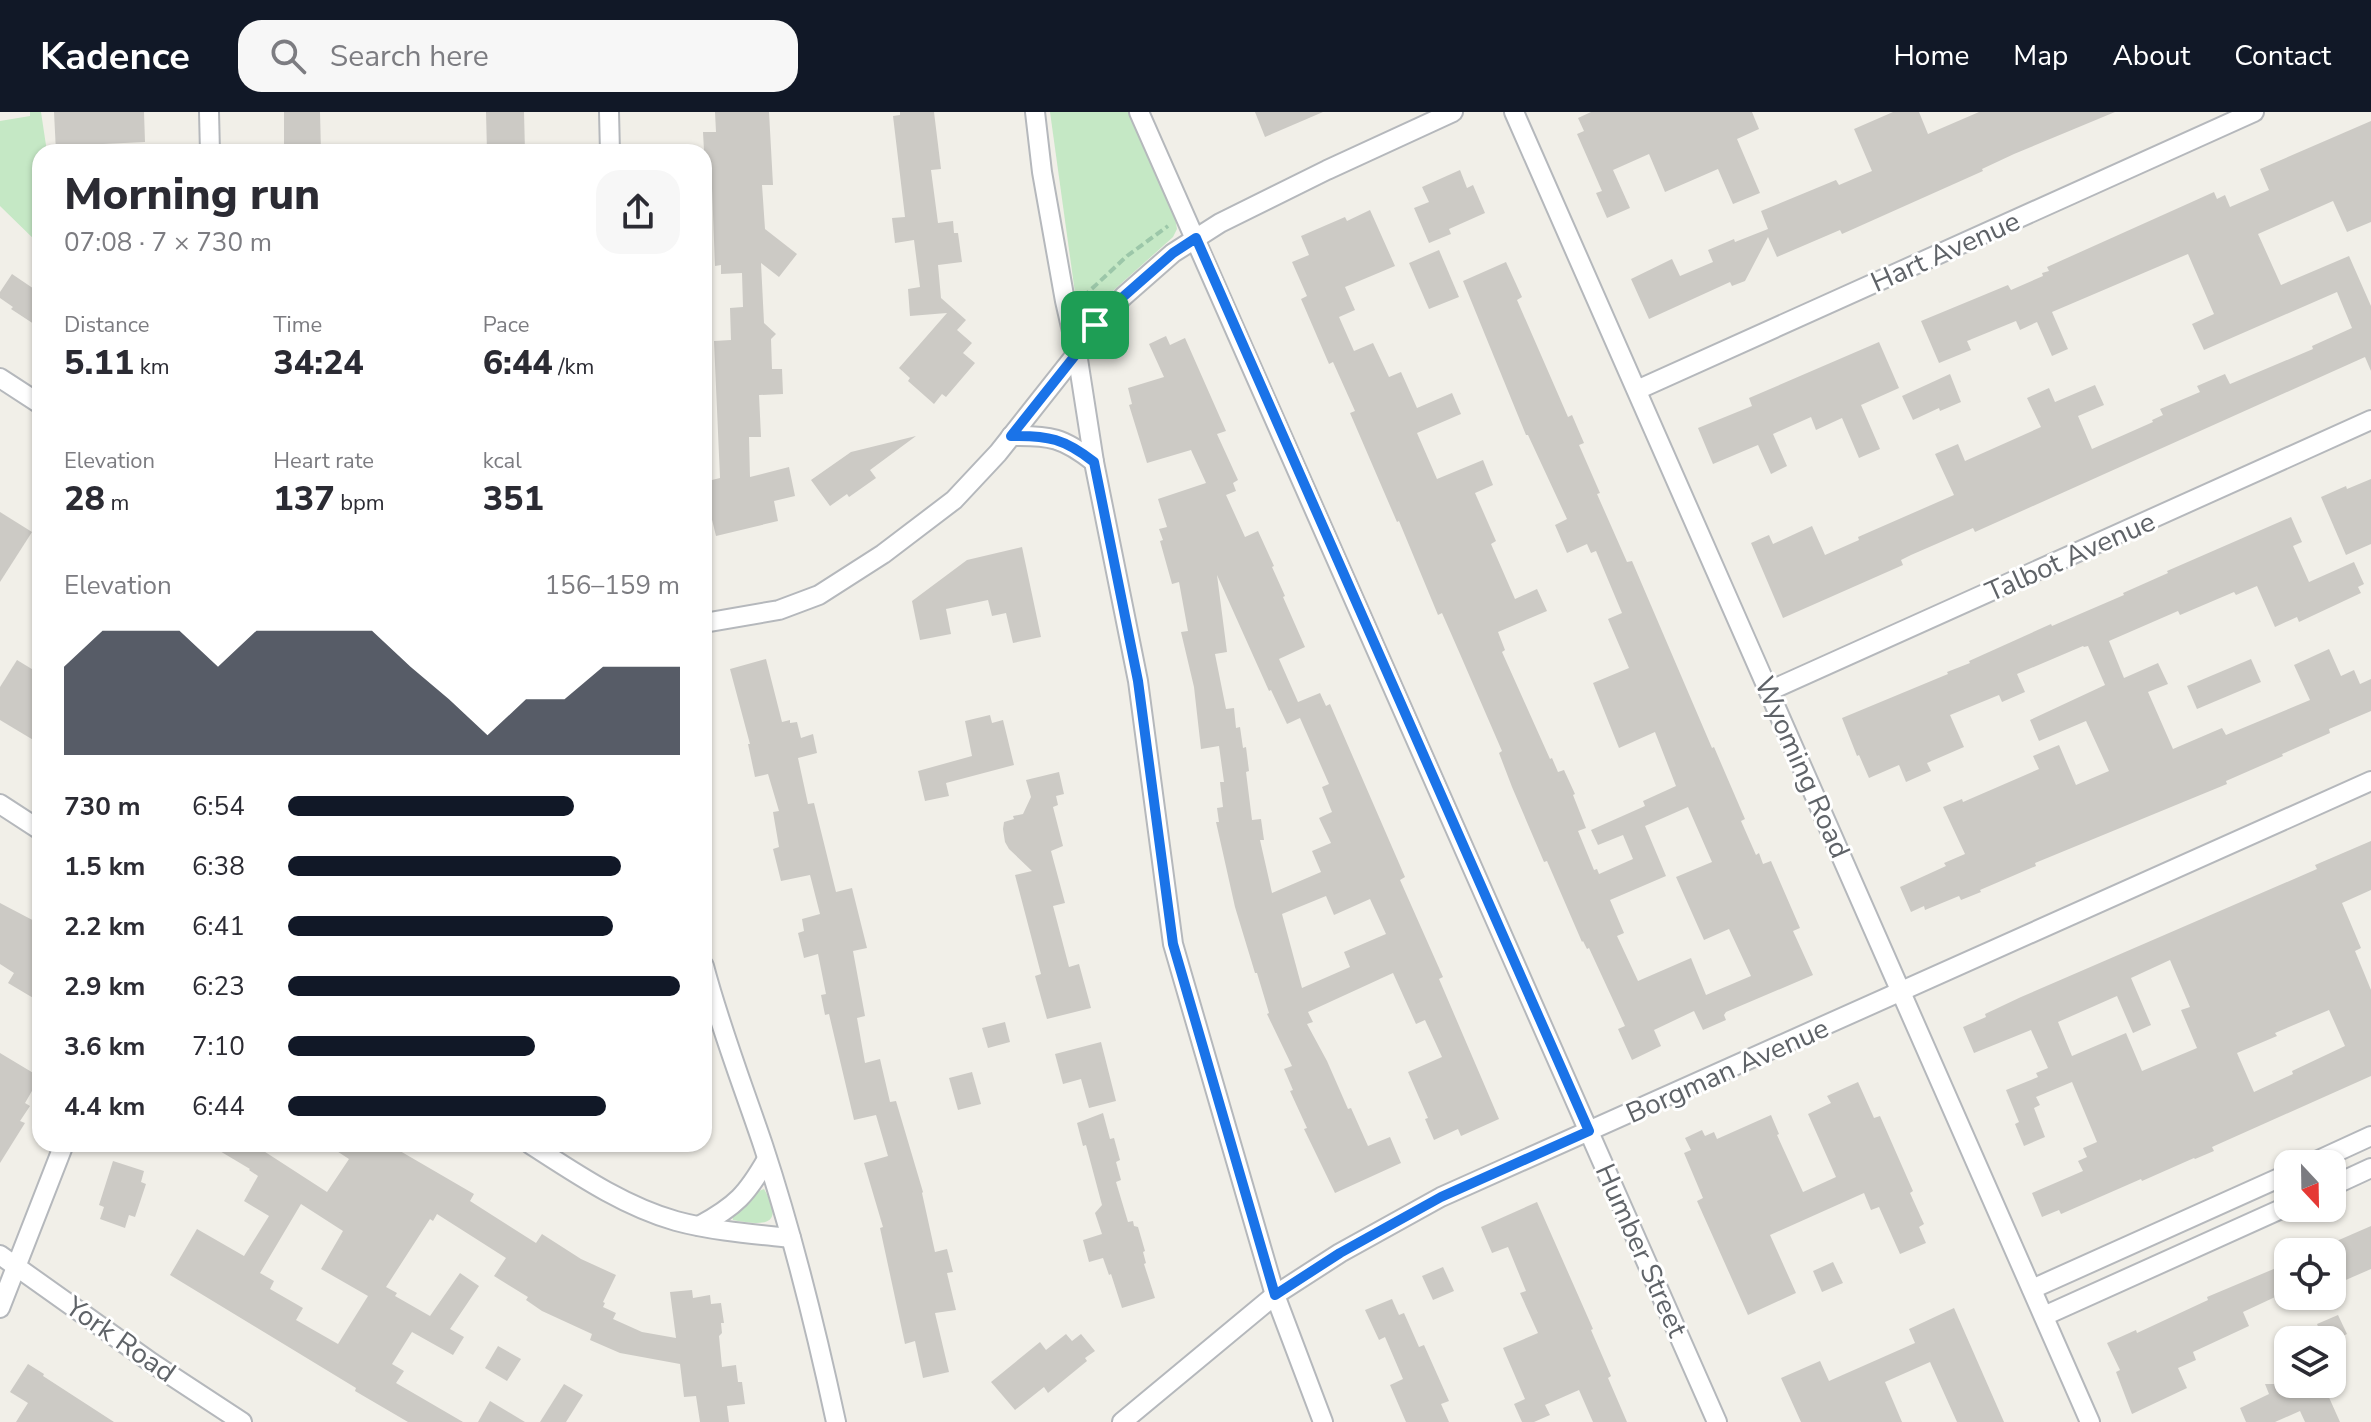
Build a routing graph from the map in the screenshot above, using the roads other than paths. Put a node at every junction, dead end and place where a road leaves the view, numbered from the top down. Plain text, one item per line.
1 (209, 112) edge
2 (609, 112) edge
3 (1035, 112) edge
4 (1139, 112) edge
5 (1453, 112) edge
6 (1514, 112) edge
7 (2254, 112) edge
8 (210, 144) edge
9 (610, 144) edge
10 (1196, 238) junction
11 (1077, 353) junction
12 (0, 378) edge
13 (1637, 390) junction
14 (32, 399) edge
15 (2371, 420) edge
16 (1011, 436) junction
17 (1094, 462) junction
18 (712, 622) edge
19 (1769, 691) junction
20 (2371, 781) edge
21 (0, 804) edge
22 (32, 825) edge
23 (1902, 992) junction
24 (712, 997) edge
25 (1589, 1131) junction
26 (2371, 1136) edge
27 (2340, 1150) edge
28 (61, 1152) edge
29 (543, 1152) edge
30 (767, 1159) junction
31 (2371, 1168) edge
32 (2274, 1180) edge
33 (2346, 1180) edge
34 (2274, 1212) edge
35 (699, 1226) junction
36 (791, 1238) junction
37 (0, 1255) edge
38 (17, 1267) junction
39 (2032, 1289) junction
40 (1275, 1295) junction
41 (0, 1308) edge
42 (2044, 1316) junction
43 (242, 1422) edge
44 (836, 1422) edge
45 (1122, 1422) edge
46 (1323, 1422) edge
47 (1717, 1422) edge
48 (2090, 1422) edge

1 - 8 street
2 - 9 street
3 - 11 street
4 - 10 street, Humber Street
5 - 10 street
6 - 13 street, Wyoming Road
7 - 13 street, Hart Avenue
10 - 11 street
10 - 25 street, Humber Street
11 - 16 street
11 - 17 street
12 - 14 street
13 - 19 street, Wyoming Road
15 - 19 street, Talbot Avenue
16 - 17 street
16 - 18 street
17 - 40 street
19 - 23 street, Wyoming Road
20 - 23 street, Borgman Avenue
21 - 22 street
23 - 25 street, Borgman Avenue
23 - 39 street, Wyoming Road
24 - 30 street
25 - 40 street, Borgman Avenue
25 - 47 street, Humber Street
26 - 27 street
28 - 38 street
29 - 35 street
30 - 35 street
30 - 36 street
31 - 33 street
32 - 39 street
34 - 42 street
35 - 36 street
36 - 44 street
37 - 38 street, York Road
38 - 41 street
38 - 43 street, York Road
39 - 42 street, Wyoming Road
40 - 45 street, Borgman Avenue
40 - 46 street
42 - 48 street, Wyoming Road

